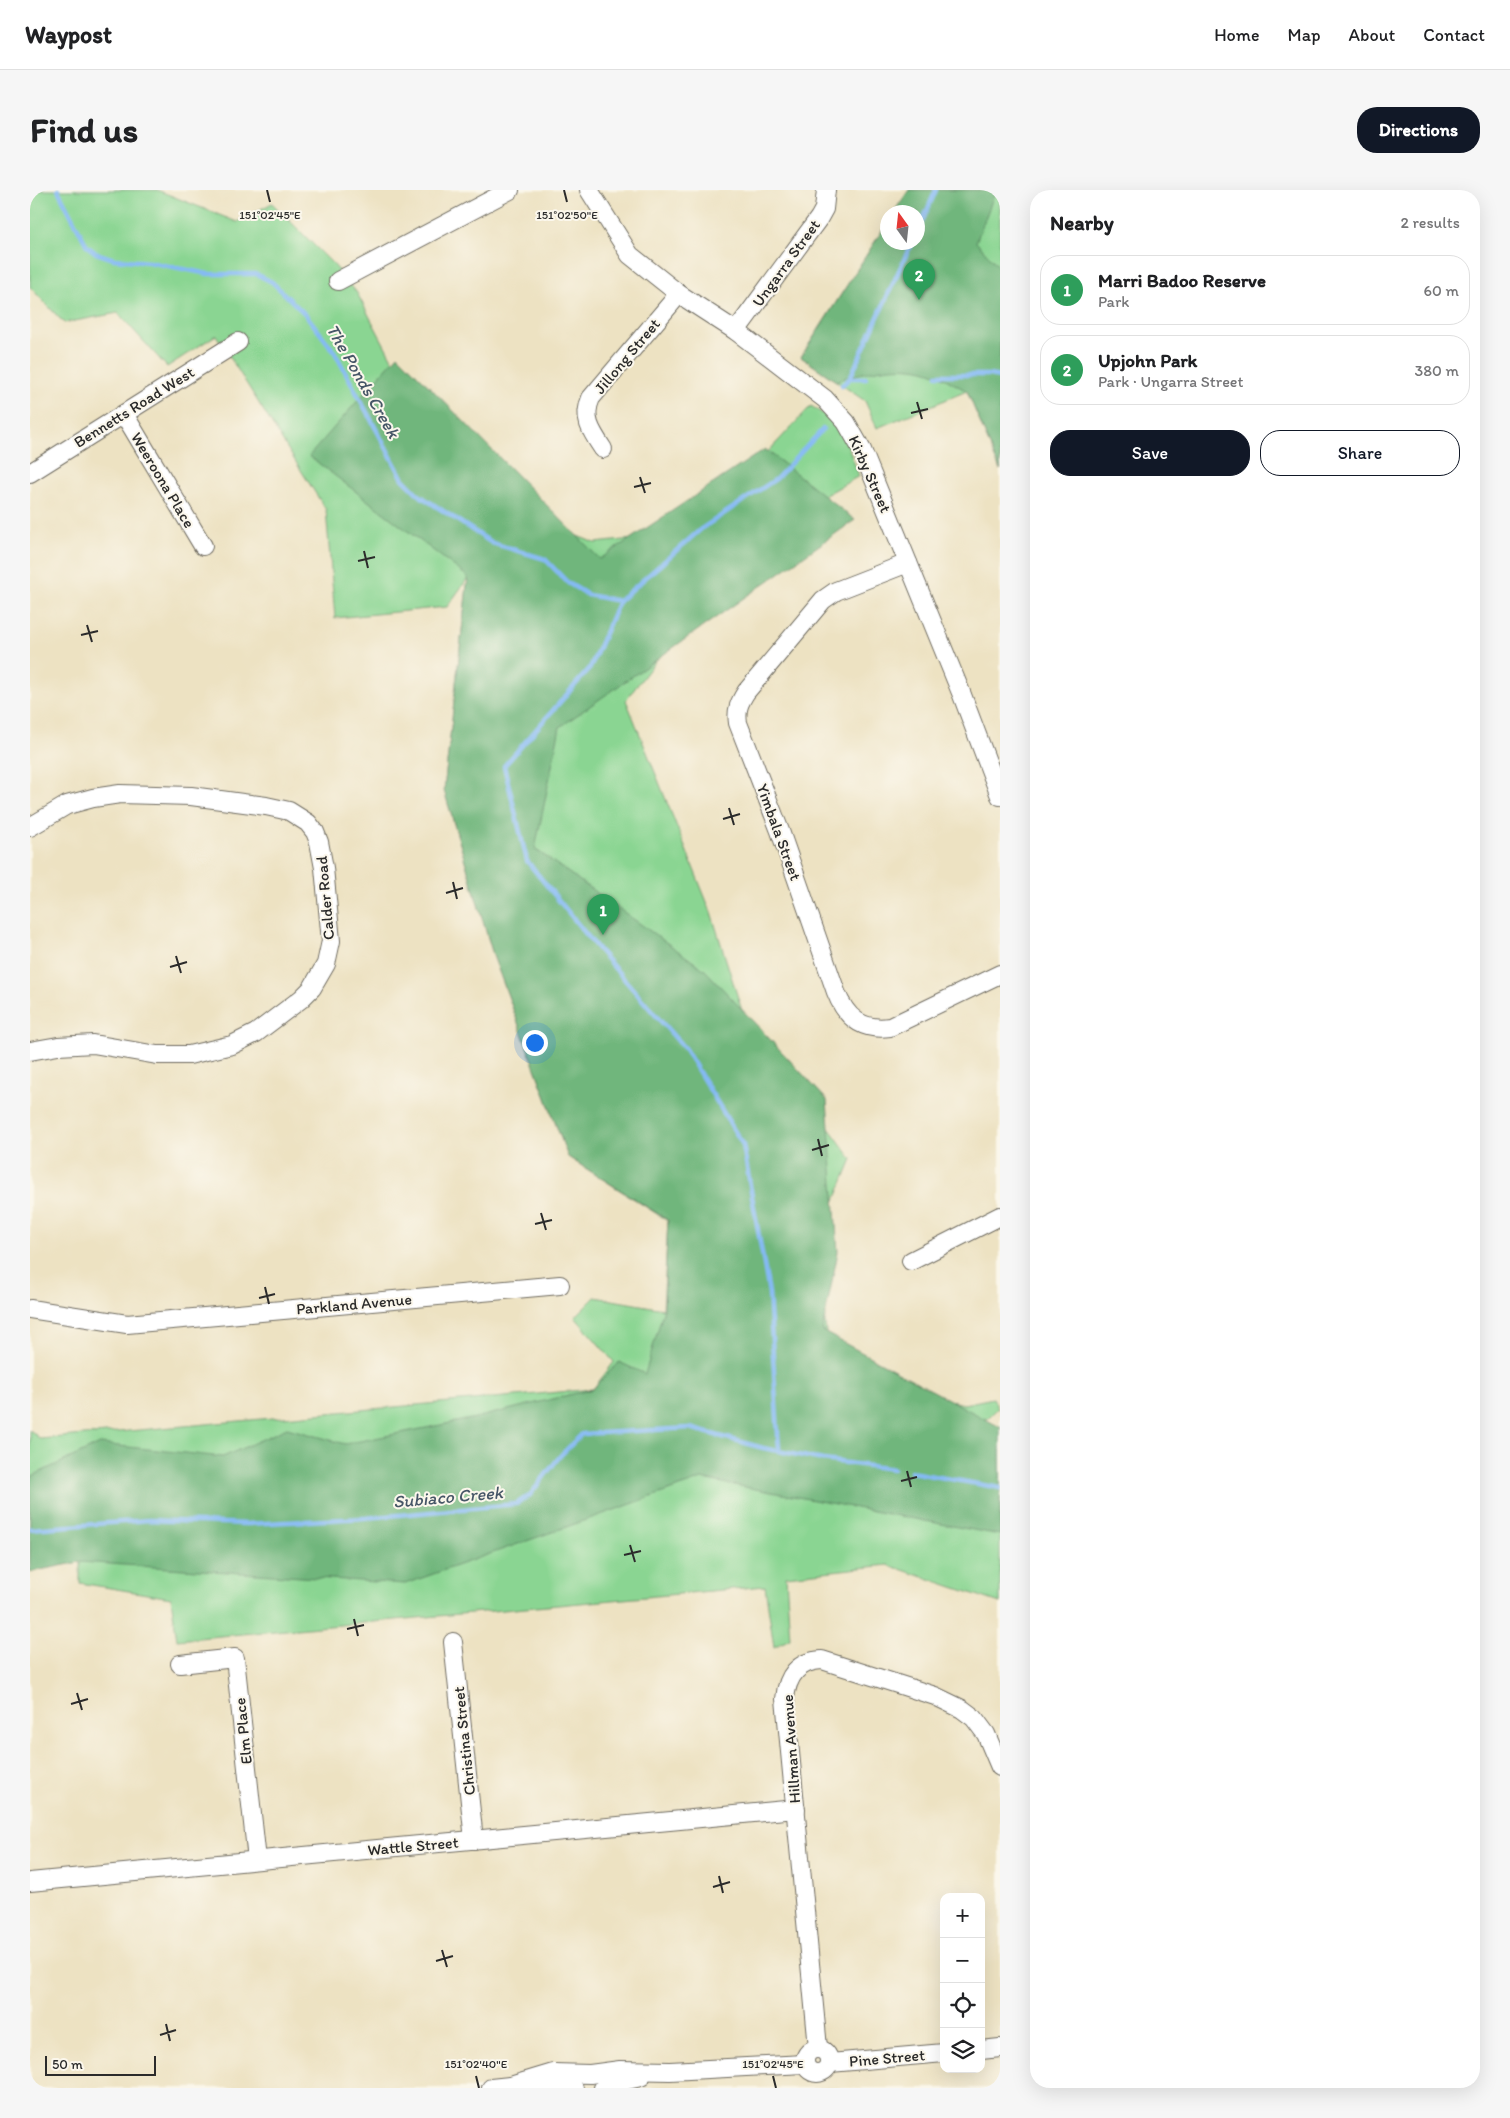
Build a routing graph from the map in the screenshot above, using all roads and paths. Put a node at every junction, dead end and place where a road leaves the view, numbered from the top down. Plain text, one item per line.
1 (510, 190) edge
2 (589, 190) edge
3 (826, 190) edge
4 (338, 281) dead end
5 (679, 294) junction
6 (736, 331) junction
7 (238, 342) dead end
8 (124, 414) junction
9 (602, 448) dead end
10 (30, 473) edge
11 (203, 546) dead end
12 (908, 563) junction
13 (1000, 796) edge
14 (30, 827) edge
15 (1000, 974) edge
16 (30, 1051) edge
17 (1000, 1216) edge
18 (911, 1261) dead end
19 (560, 1284) dead end
20 (30, 1309) edge
21 (453, 1642) dead end
22 (180, 1664) dead end
23 (1000, 1767) edge
24 (796, 1809) junction
25 (474, 1840) junction
26 (257, 1860) junction
27 (30, 1882) edge
28 (818, 2048) junction
29 (1000, 2048) edge
30 (985, 2050) edge
31 (940, 2053) edge
32 (830, 2063) junction
33 (805, 2064) junction
34 (670, 2071) junction
35 (591, 2081) edge
36 (510, 2086) junction
37 (492, 2088) edge
38 (574, 2088) edge
39 (603, 2088) edge

1 - 4 street
2 - 5 street, Kirby Street
3 - 6 street, Ungarra Street
5 - 6 street, Kirby Street
5 - 9 street, Jillong Street
6 - 12 street, Kirby Street
7 - 8 street, Bennetts Road West
8 - 10 street, Bennetts Road West
8 - 11 street, Weeroona Place
12 - 13 street, Kirby Street
12 - 15 street, Yimbala Street
14 - 16 street, Calder Road
17 - 18 street
19 - 20 street, Parkland Avenue
21 - 25 street, Christina Street
22 - 26 street, Elm Place
23 - 24 street, Hillman Avenue
24 - 25 street, Wattle Street
24 - 28 street, Hillman Avenue
25 - 26 street, Wattle Street
26 - 27 street, Wattle Street
28 - 32 street
28 - 33 street
29 - 30 street
31 - 32 street, Pine Street
32 - 33 street
33 - 34 street
34 - 35 street
34 - 39 street
35 - 36 street
36 - 37 street
36 - 38 street

